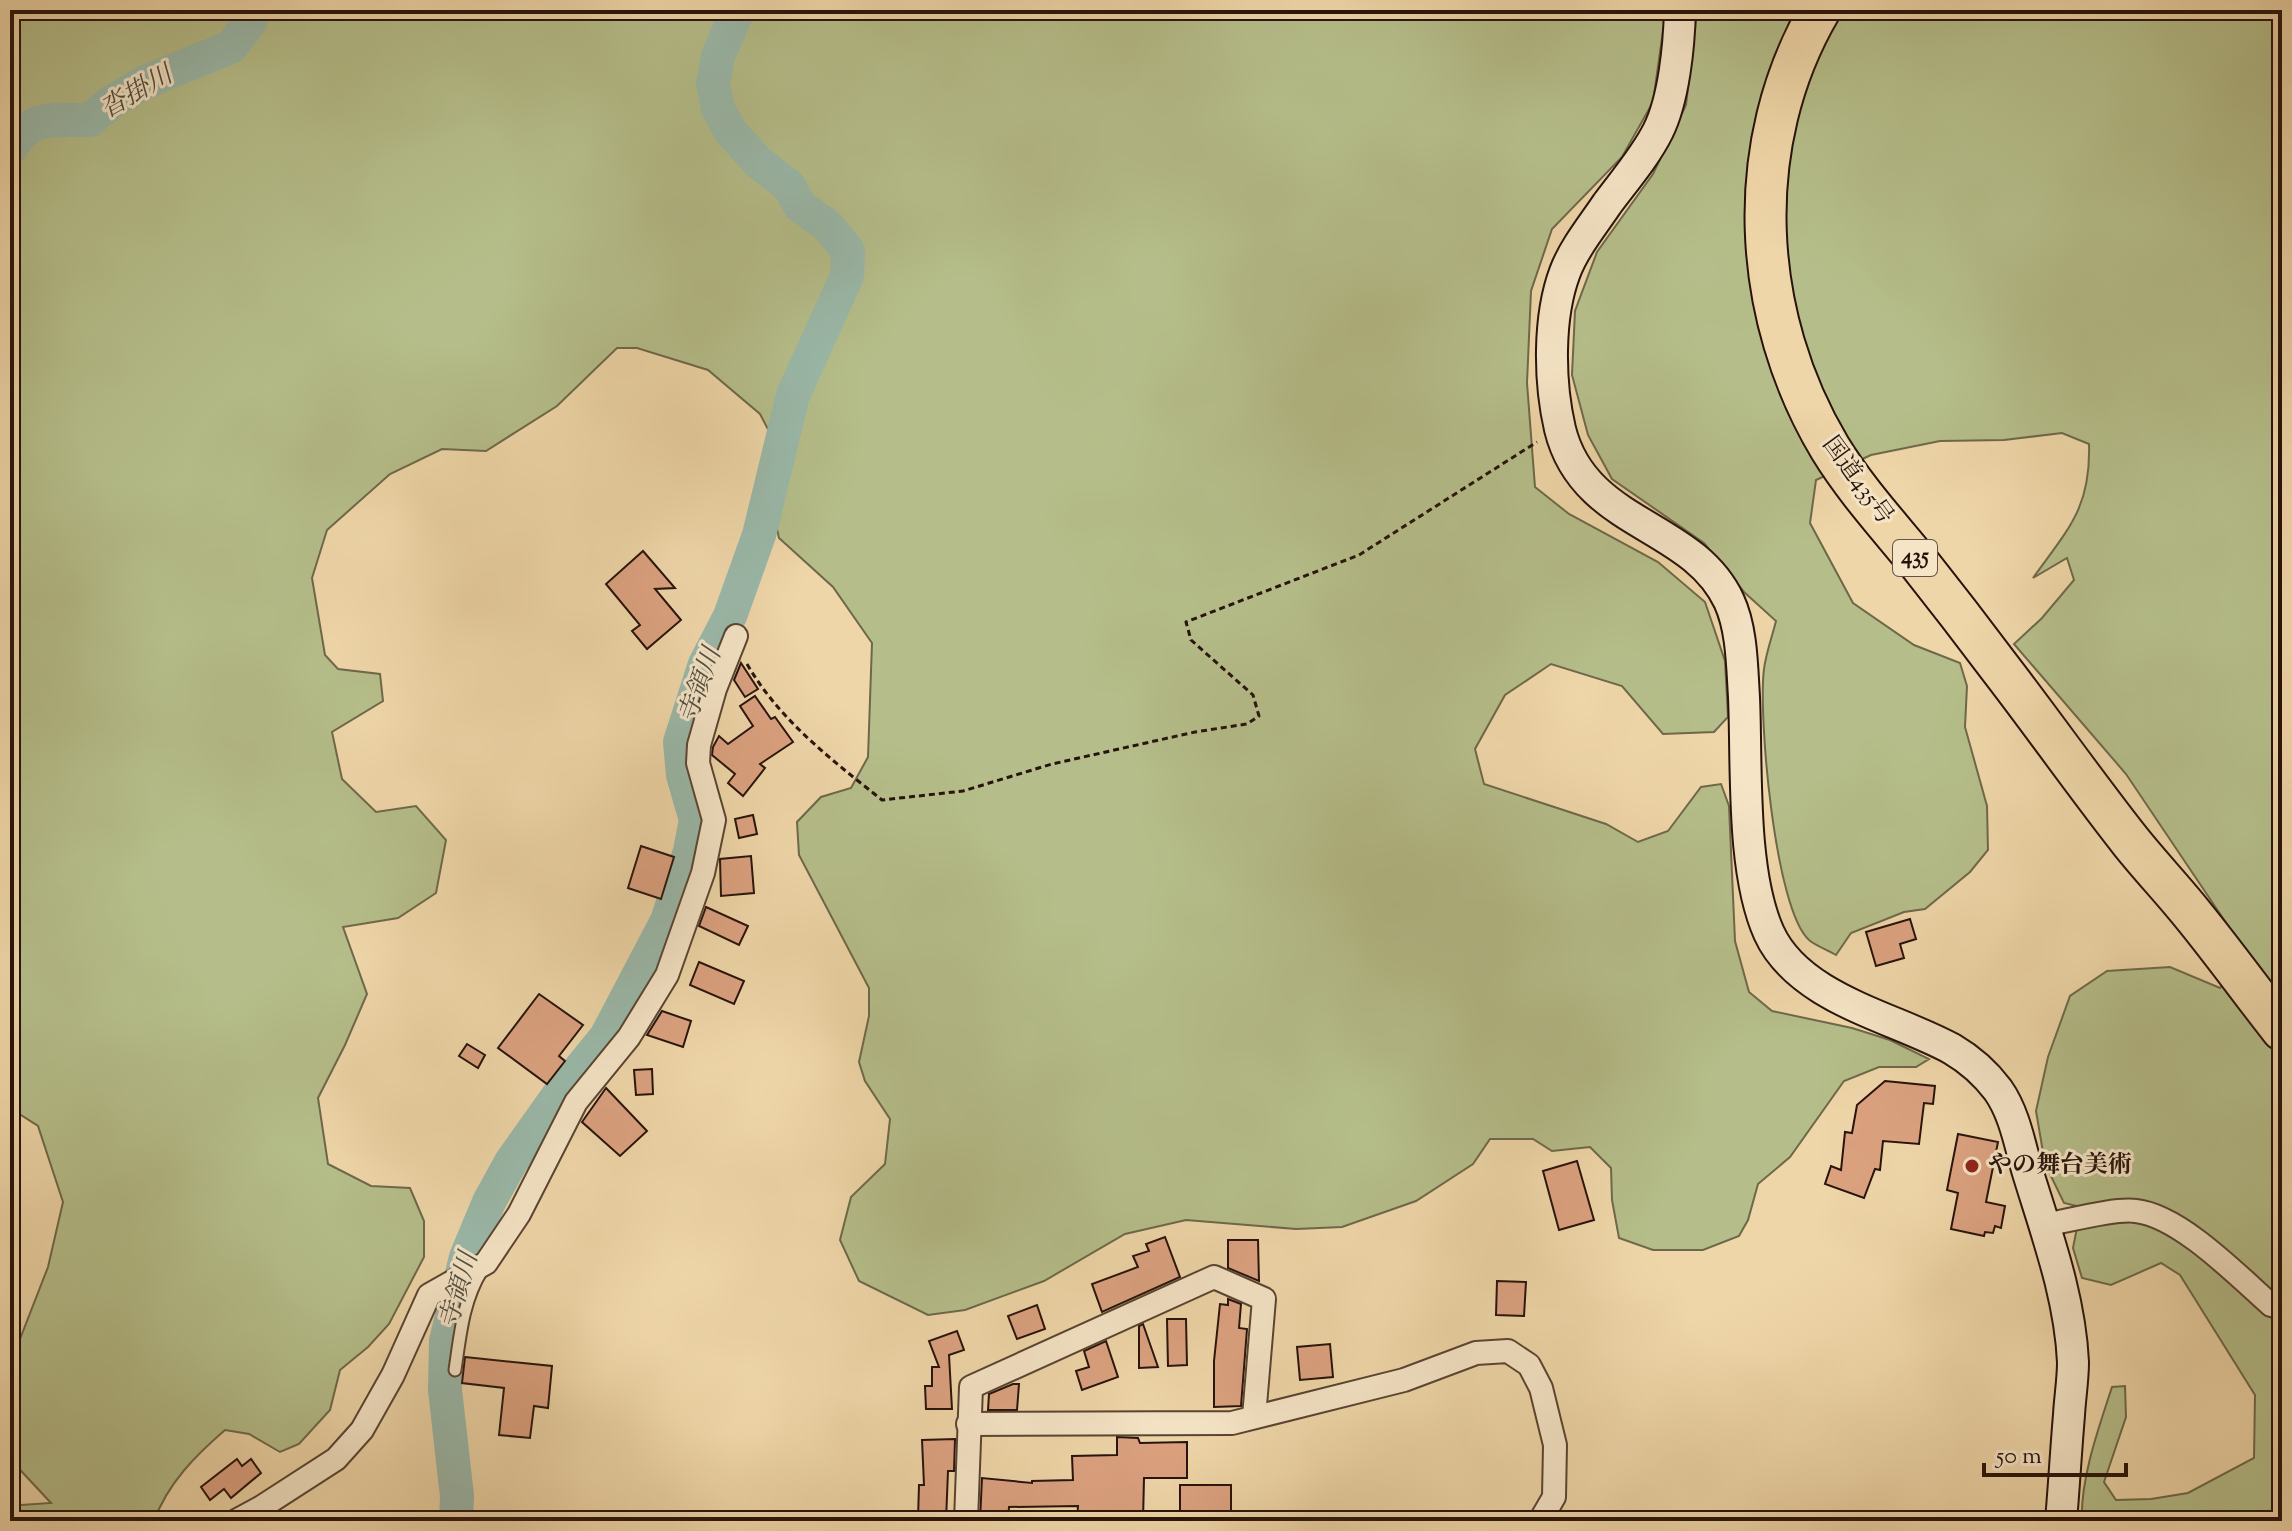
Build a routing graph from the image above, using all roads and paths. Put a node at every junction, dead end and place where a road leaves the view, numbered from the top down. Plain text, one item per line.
1 (1680, 10) edge
2 (1820, 10) edge
3 (1560, 428) junction
4 (733, 642) joint
5 (2282, 1030) edge
6 (2044, 1225) junction
7 (482, 1265) junction
8 (2282, 1308) edge
9 (455, 1370) dead end
10 (1254, 1417) junction
11 (968, 1424) junction
12 (236, 1521) edge
13 (966, 1521) edge
14 (1540, 1521) edge
15 (2061, 1521) edge

1 - 3 street
2 - 5 highway, 国道435号 / 435
3 - 4 path
3 - 6 street
4 - 7 street
6 - 8 street
6 - 15 street
7 - 9 lane
7 - 12 street
10 - 11 street
10 - 11 street
10 - 14 street
11 - 13 street

